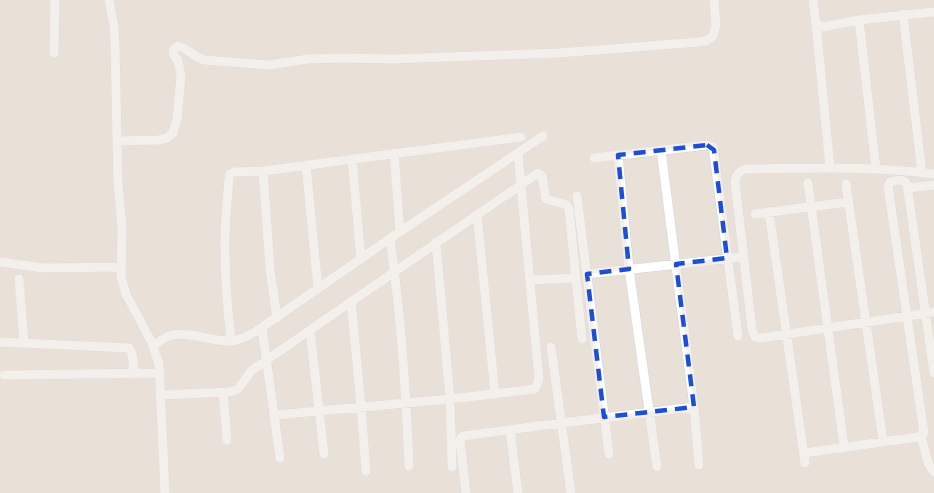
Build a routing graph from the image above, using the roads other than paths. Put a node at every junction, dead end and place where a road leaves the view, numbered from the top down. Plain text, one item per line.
1 (55, 0) edge
2 (109, 0) edge
3 (714, 0) edge
4 (813, 0) edge
5 (934, 12) edge
6 (903, 14) junction
7 (859, 20) junction
8 (816, 24) junction
9 (54, 53) dead end
10 (543, 136) dead end
11 (520, 137) dead end
12 (117, 141) junction
13 (661, 150) junction
14 (394, 153) junction
15 (518, 153) junction
16 (618, 155) junction
17 (594, 158) dead end
18 (352, 159) junction
19 (306, 165) junction
20 (830, 168) junction
21 (876, 169) junction
22 (263, 171) junction
23 (922, 172) junction
24 (934, 174) edge
25 (808, 183) dead end
26 (522, 184) junction
27 (846, 184) dead end
28 (934, 185) edge
29 (908, 188) junction
30 (577, 196) dead end
31 (848, 202) junction
32 (811, 207) junction
33 (769, 212) junction
34 (477, 214) junction
35 (755, 214) dead end
36 (400, 232) junction
37 (390, 239) junction
38 (436, 242) junction
39 (743, 257) junction
40 (727, 258) junction
41 (361, 259) junction
42 (0, 262) edge
43 (676, 264) junction
44 (121, 267) junction
45 (629, 269) junction
46 (394, 271) junction
47 (587, 274) junction
48 (576, 278) junction
49 (19, 279) dead end
50 (530, 280) junction
51 (318, 289) junction
52 (351, 301) junction
53 (930, 313) edge
54 (906, 316) junction
55 (276, 318) junction
56 (866, 322) junction
57 (262, 328) junction
58 (827, 328) junction
59 (310, 330) junction
60 (787, 334) junction
61 (738, 336) dead end
62 (582, 339) dead end
63 (231, 341) junction
64 (0, 342) edge
65 (24, 343) junction
66 (153, 346) junction
67 (551, 346) dead end
68 (267, 359) junction
69 (160, 373) junction
70 (934, 373) edge
71 (134, 374) junction
72 (4, 375) dead end
73 (223, 392) junction
74 (495, 394) junction
75 (161, 395) junction
76 (450, 399) junction
77 (406, 402) junction
78 (361, 406) junction
79 (694, 407) junction
80 (319, 410) junction
81 (649, 412) junction
82 (275, 415) junction
83 (604, 417) junction
84 (561, 423) junction
85 (510, 430) junction
86 (921, 436) junction
87 (227, 440) dead end
88 (883, 441) junction
89 (844, 446) junction
90 (804, 453) junction
91 (324, 454) dead end
92 (609, 454) dead end
93 (280, 458) dead end
94 (805, 463) dead end
95 (699, 465) dead end
96 (409, 466) dead end
97 (452, 467) dead end
98 (657, 467) dead end
99 (366, 471) dead end
100 (934, 472) edge
101 (165, 493) edge
102 (466, 493) edge
103 (518, 493) edge
104 (571, 493) edge

1 - 9 street
2 - 12 street
3 - 12 street
4 - 8 street
5 - 6 street
6 - 7 street
6 - 23 street
7 - 8 street
7 - 21 street
8 - 20 street
10 - 15 street
11 - 14 street
12 - 44 street
13 - 16 street
13 - 40 street
13 - 43 street
14 - 18 street
14 - 36 street
15 - 26 street
15 - 36 street
16 - 17 street
16 - 45 street
18 - 19 street
18 - 41 street
19 - 22 street
19 - 51 street
20 - 21 street
20 - 39 street
21 - 23 street
22 - 55 street
22 - 63 street
23 - 24 street
25 - 32 street
26 - 34 street
26 - 48 street
26 - 50 street
27 - 31 street
28 - 29 street
29 - 53 street
29 - 54 street
30 - 47 street
31 - 32 street
31 - 56 street
32 - 33 street
32 - 58 street
33 - 35 street
33 - 60 street
34 - 38 street
34 - 74 street
36 - 37 street
37 - 41 street
37 - 46 street
38 - 46 street
38 - 76 street
39 - 40 street
39 - 60 street
40 - 43 street
40 - 61 street
41 - 51 street
42 - 44 street
43 - 45 street
43 - 79 street
44 - 66 street
45 - 47 street
45 - 81 street
46 - 52 street
46 - 77 street
47 - 83 street
48 - 50 street
48 - 62 street
49 - 65 street
50 - 74 street
51 - 55 street
52 - 59 street
52 - 78 street
53 - 54 street
53 - 70 street
54 - 56 street
54 - 86 street
55 - 57 street
56 - 58 street
56 - 88 street
57 - 63 street
57 - 68 street
58 - 60 street
58 - 89 street
59 - 68 street
59 - 80 street
60 - 90 street
63 - 66 street
64 - 65 street
65 - 71 street
66 - 69 street
67 - 84 street
68 - 73 street
68 - 82 street
69 - 71 street
69 - 75 street
71 - 72 street
73 - 75 street
73 - 87 street
74 - 76 street
75 - 101 street
76 - 77 street
76 - 97 street
77 - 78 street
77 - 96 street
78 - 80 street
78 - 99 street
79 - 81 street
79 - 95 street
80 - 82 street
80 - 91 street
81 - 83 street
81 - 98 street
82 - 93 street
83 - 84 street
83 - 92 street
84 - 85 street
84 - 104 street
85 - 102 street
85 - 103 street
86 - 88 street
86 - 100 street
88 - 89 street
89 - 90 street
90 - 94 street

